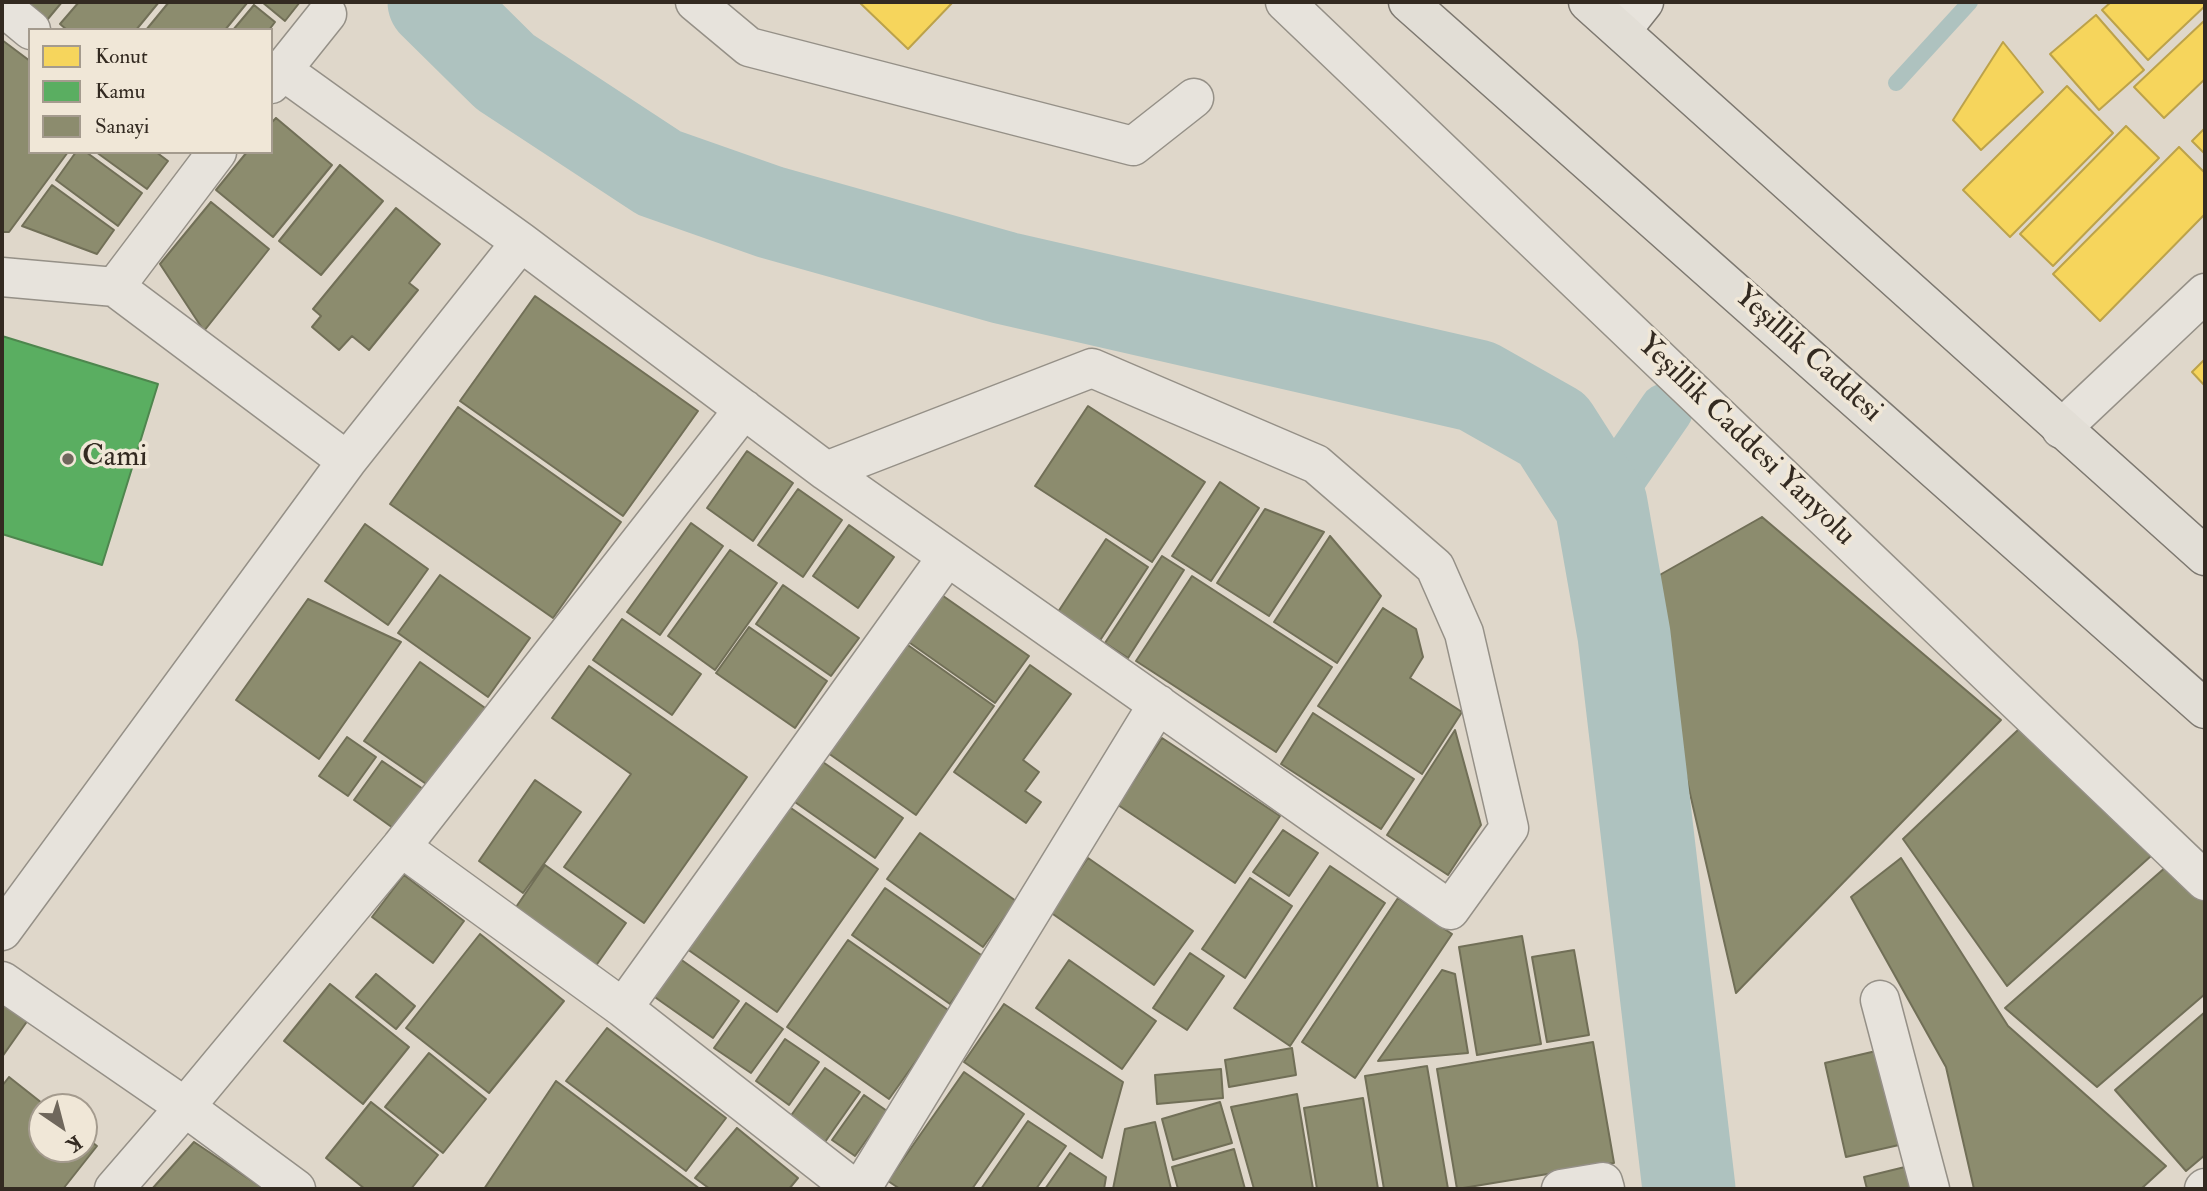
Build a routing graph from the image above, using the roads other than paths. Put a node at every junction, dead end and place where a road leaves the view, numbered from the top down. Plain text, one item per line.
1 (695, 2) edge
2 (1284, 2) edge
3 (1408, 2) edge
4 (1588, 2) edge
5 (1644, 2) edge
6 (2, 6) edge
7 (327, 14) dead end
8 (29, 28) edge
9 (1621, 32) junction
10 (277, 77) edge
11 (1194, 98) dead end
12 (200, 158) edge
13 (521, 242) junction
14 (2, 277) edge
15 (115, 288) junction
16 (2205, 293) edge
17 (744, 408) junction
18 (2061, 429) junction
19 (347, 461) junction
20 (826, 471) junction
21 (2205, 556) edge
22 (947, 557) junction
23 (1158, 704) junction
24 (2205, 709) edge
25 (401, 847) junction
26 (2205, 881) edge
27 (2, 931) edge
28 (2, 981) edge
29 (1880, 1000) dead end
30 (623, 1008) junction
31 (185, 1107) junction
32 (114, 1189) edge
33 (296, 1189) edge
34 (854, 1189) edge
35 (861, 1189) edge
36 (1561, 1189) edge
37 (1605, 1189) edge
38 (1930, 1189) edge

1 - 11 street
2 - 26 street, Yeşillik Caddesi Yanyolu
3 - 24 highway, Yeşillik Caddesi
4 - 9 highway
5 - 9 street
6 - 8 street
7 - 10 street
9 - 18 highway
10 - 13 street
12 - 15 street
13 - 17 street
13 - 19 street
14 - 15 street
15 - 19 street
16 - 18 street
17 - 20 street
17 - 25 street
18 - 21 highway
19 - 27 street
20 - 22 street
20 - 23 street
22 - 23 street
22 - 30 street
23 - 35 street
25 - 30 street
25 - 31 street
28 - 31 street
29 - 38 street
30 - 34 street
31 - 32 street
31 - 33 street
36 - 37 street

